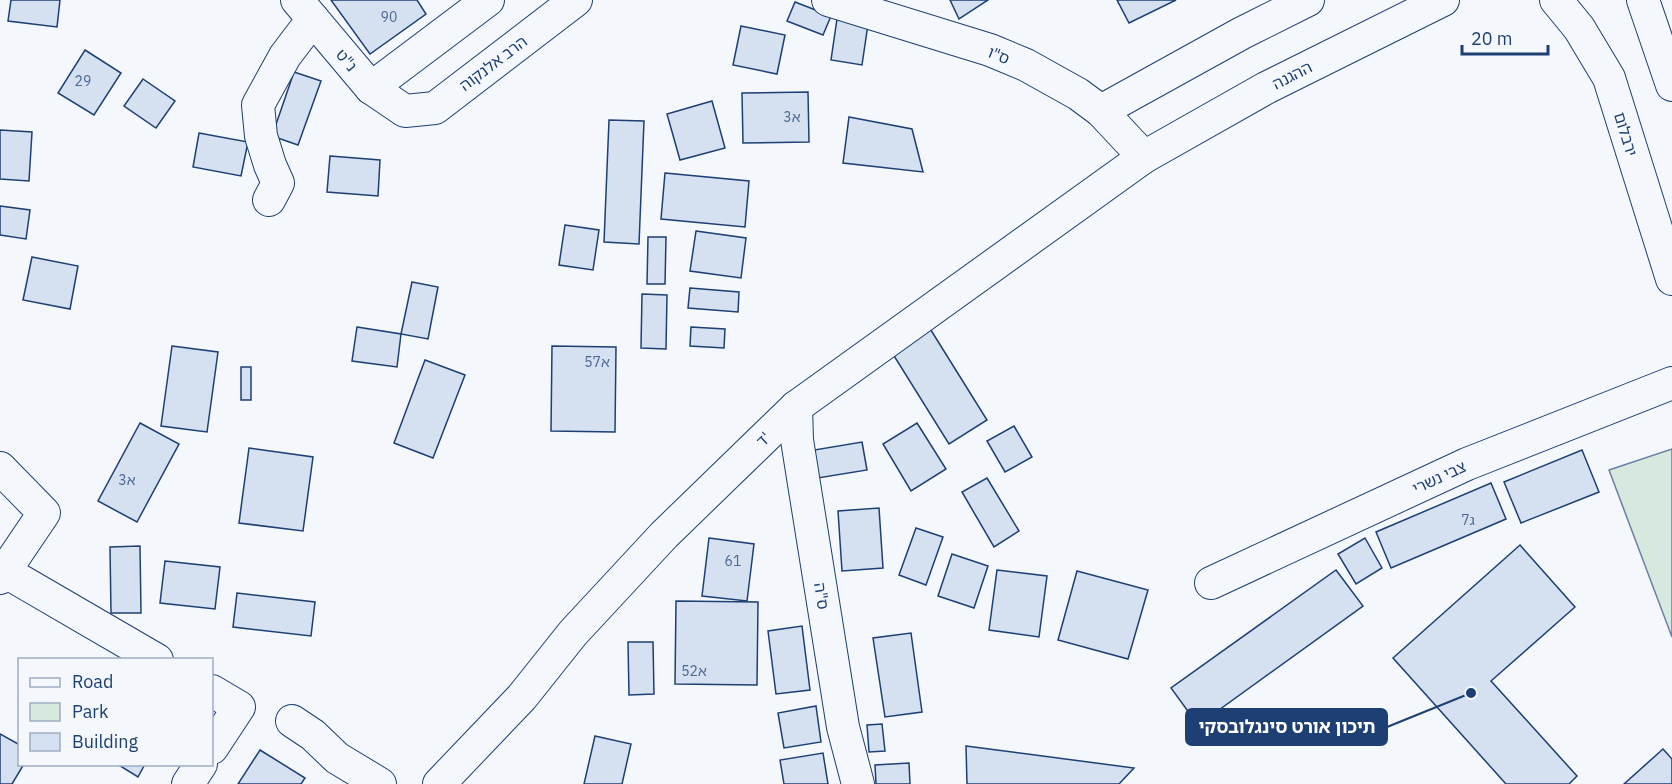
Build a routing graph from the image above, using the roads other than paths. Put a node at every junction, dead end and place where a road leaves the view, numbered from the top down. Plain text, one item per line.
1 (488, 0) edge
2 (576, 0) edge
3 (828, 0) edge
4 (1308, 0) edge
5 (1443, 0) edge
6 (1556, 0) edge
7 (1643, 0) edge
8 (305, 9) edge
9 (1672, 85) edge
10 (371, 88) junction
11 (405, 111) joint
12 (1101, 111) junction
13 (1144, 157) junction
14 (269, 200) dead end
15 (1672, 279) edge
16 (1672, 383) edge
17 (796, 407) junction
18 (0, 468) edge
19 (2, 575) edge
20 (1211, 583) dead end
21 (153, 658) edge
22 (213, 692) edge
23 (292, 721) dead end
24 (213, 746) edge
25 (200, 766) edge
26 (188, 784) edge
27 (380, 784) edge
28 (440, 784) edge
29 (858, 784) edge

1 - 10 street
2 - 11 street, הרב אלנקוה
3 - 12 street, ס"ו
4 - 12 street
5 - 13 street, ההגנה
6 - 15 street, ירבלום
7 - 9 street
8 - 10 street, נ"ט
8 - 14 street
10 - 11 street, נ"ט
12 - 13 street, ס"ו
13 - 17 street, ד'
16 - 20 street, צבי נשרי
17 - 28 street, ד'
17 - 29 street, ס"ה
18 - 19 street
19 - 21 street
22 - 24 street
23 - 27 street
25 - 26 street

